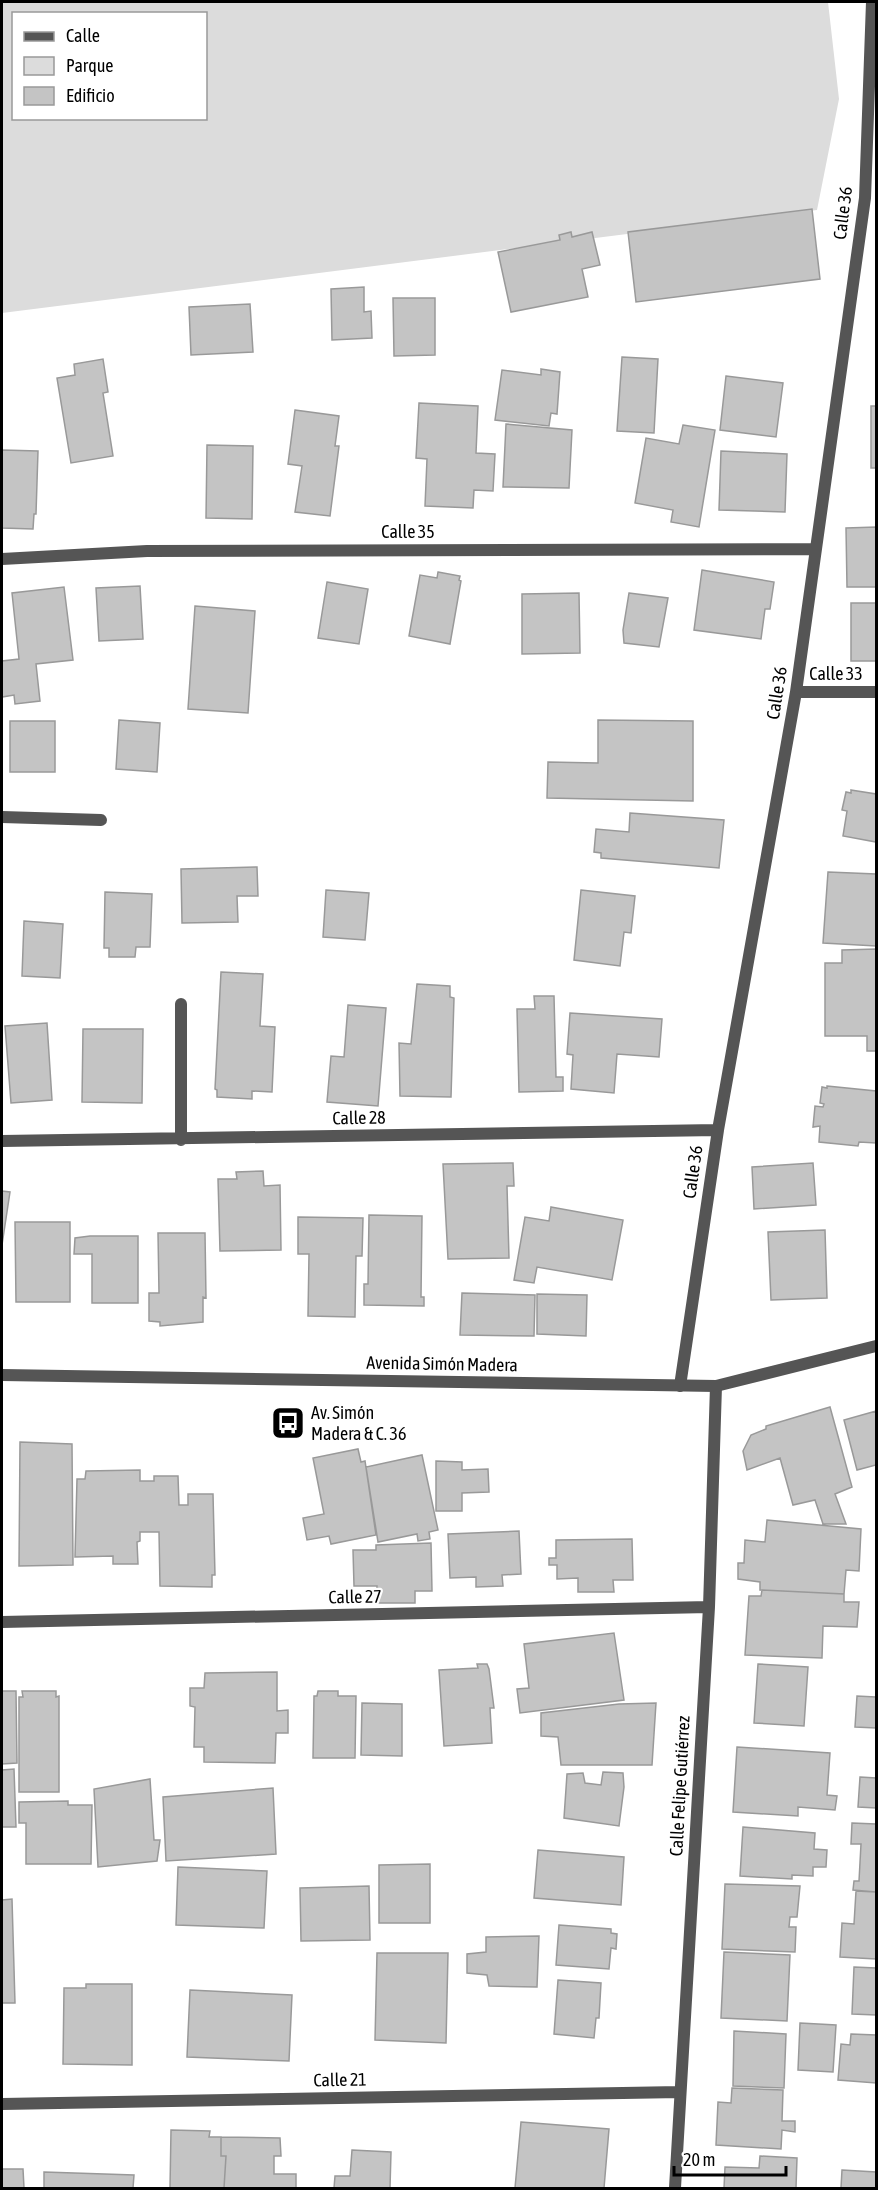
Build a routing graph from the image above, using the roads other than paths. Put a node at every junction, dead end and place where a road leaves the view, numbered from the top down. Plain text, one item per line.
1 (874, 6) edge
2 (814, 549) junction
3 (2, 559) edge
4 (796, 692) junction
5 (876, 692) edge
6 (2, 817) edge
7 (101, 820) dead end
8 (181, 1004) dead end
9 (718, 1130) junction
10 (181, 1140) junction
11 (2, 1141) edge
12 (876, 1346) edge
13 (2, 1375) edge
14 (680, 1386) junction
15 (716, 1386) junction
16 (709, 1607) junction
17 (2, 1622) edge
18 (680, 2092) junction
19 (2, 2104) edge
20 (675, 2188) edge

1 - 2 street, Calle 36
2 - 3 street, Calle 35
2 - 4 street, Calle 36
4 - 5 street, Calle 33
4 - 9 street, Calle 36
6 - 7 street
8 - 10 street
9 - 10 street, Calle 28
9 - 14 street, Calle 36
10 - 11 street, Calle 28
12 - 15 street, Avenida Simón Madera
13 - 14 street, Avenida Simón Madera
14 - 15 street, Avenida Simón Madera
15 - 16 street, Calle Felipe Gutiérrez
16 - 17 street, Calle 27
16 - 18 street, Calle Felipe Gutiérrez
18 - 19 street, Calle 21
18 - 20 street, Calle Felipe Gutiérrez

